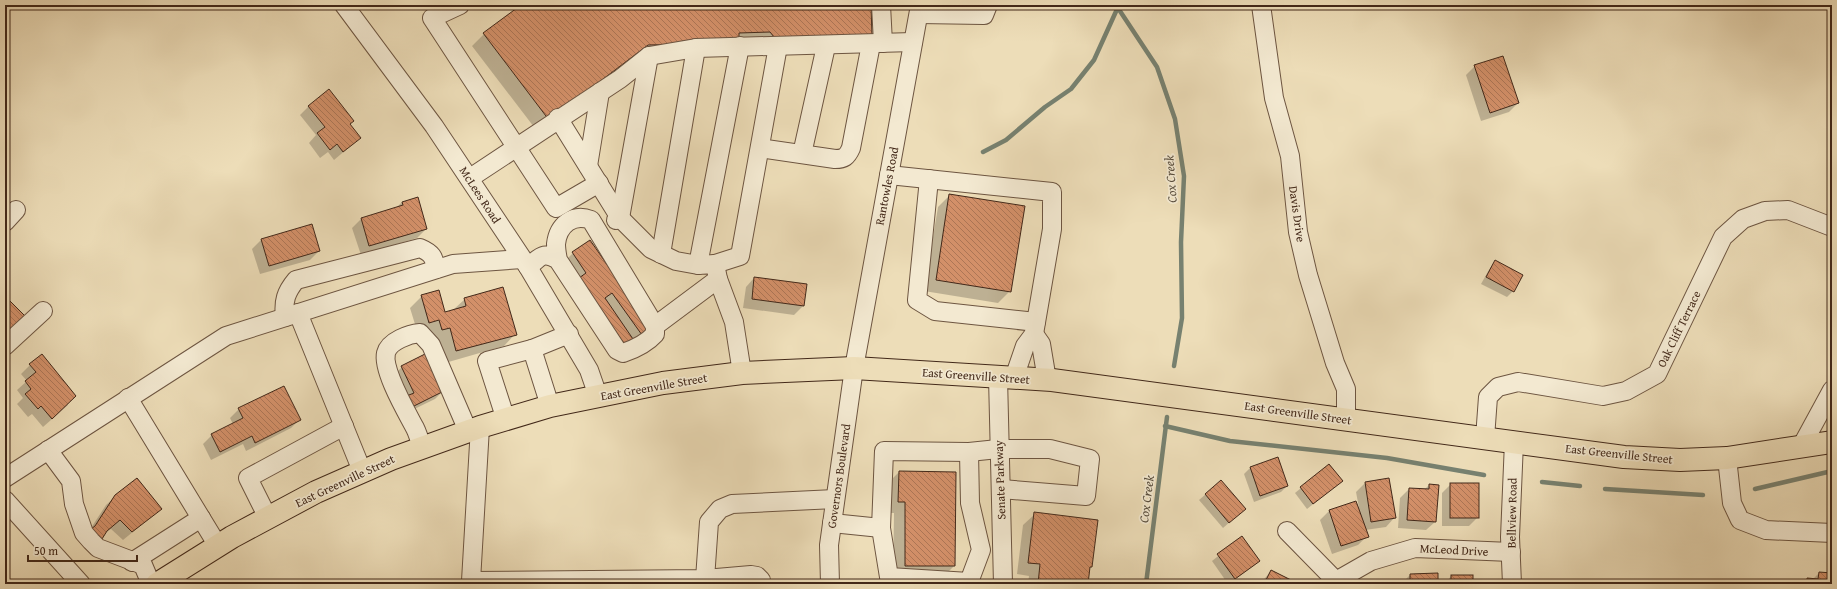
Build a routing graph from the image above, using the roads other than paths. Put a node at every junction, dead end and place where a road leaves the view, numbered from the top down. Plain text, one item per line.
1 (344, 5) edge
2 (460, 5) edge
3 (881, 5) edge
4 (988, 5) edge
5 (1261, 5) edge
6 (920, 10) edge
7 (913, 42) junction
8 (877, 44) junction
9 (740, 46) junction
10 (778, 46) junction
11 (826, 46) junction
12 (696, 48) junction
13 (649, 56) junction
14 (600, 92) junction
15 (558, 118) junction
16 (515, 147) junction
17 (760, 148) junction
18 (802, 154) junction
19 (588, 166) junction
20 (889, 175) junction
21 (470, 178) junction
22 (929, 179) junction
23 (599, 183) junction
24 (620, 218) junction
25 (1832, 227) edge
26 (597, 231) junction
27 (661, 254) junction
28 (558, 260) junction
29 (525, 263) junction
30 (436, 269) junction
31 (710, 270) junction
32 (43, 311) dead end
33 (292, 315) junction
34 (655, 326) junction
35 (1035, 328) junction
36 (569, 334) junction
37 (5, 346) edge
38 (532, 349) junction
39 (854, 368) junction
40 (742, 373) junction
41 (1006, 377) junction
42 (1047, 380) junction
43 (1832, 390) edge
44 (598, 396) junction
45 (128, 398) junction
46 (550, 406) junction
47 (1346, 419) junction
48 (506, 420) junction
49 (344, 426) junction
50 (474, 429) junction
51 (1485, 438) junction
52 (1514, 442) junction
53 (1832, 442) edge
54 (1801, 447) junction
55 (422, 448) junction
56 (998, 449) junction
57 (48, 450) junction
58 (969, 452) junction
59 (1727, 458) junction
60 (362, 471) junction
61 (5, 478) edge
62 (1000, 489) junction
63 (835, 499) junction
64 (5, 500) edge
65 (201, 518) junction
66 (268, 518) junction
67 (832, 523) junction
68 (881, 528) junction
69 (1287, 531) dead end
70 (1832, 533) edge
71 (218, 546) junction
72 (1511, 552) junction
73 (132, 562) junction
74 (705, 581) edge
75 (1336, 582) edge
76 (469, 583) edge
77 (81, 584) edge
78 (150, 584) edge
79 (157, 584) edge
80 (761, 584) edge
81 (830, 584) edge
82 (1003, 584) edge
83 (1512, 584) edge

1 - 21 street, McLees Road
2 - 16 street
3 - 8 street
4 - 6 street
5 - 47 street, Davis Drive
6 - 7 street, Rantowles Road
7 - 8 street
7 - 20 street, Rantowles Road
8 - 11 street
8 - 18 street
9 - 10 street
9 - 12 street
9 - 31 street
10 - 11 street
10 - 17 street
11 - 18 street
12 - 13 street
12 - 27 street
13 - 14 street
13 - 24 street
14 - 15 street
14 - 19 street
15 - 16 street
15 - 19 street
16 - 21 street
16 - 23 street
17 - 18 street
17 - 31 street
19 - 23 street
20 - 22 street
20 - 39 street, Rantowles Road
21 - 29 street, McLees Road
22 - 35 street
22 - 35 street
23 - 24 street
24 - 26 street
24 - 27 street
25 - 51 street, Oak Cliff Terrace
26 - 28 street
26 - 34 street
27 - 31 street
28 - 29 street
28 - 34 street
29 - 30 street
29 - 36 street, McLees Road
30 - 33 street
30 - 33 street
31 - 34 street
31 - 40 street
32 - 37 street
33 - 45 street
33 - 49 street
35 - 41 street, Senate Parkway
35 - 42 street
36 - 38 street
36 - 44 street, McLees Road
38 - 46 street
38 - 48 street
39 - 40 main road, East Greenville Street
39 - 41 main road, East Greenville Street
39 - 63 street, Governors Boulevard
40 - 44 main road, East Greenville Street
41 - 42 main road, East Greenville Street
41 - 56 street, Senate Parkway
42 - 47 main road, East Greenville Street
43 - 54 street
44 - 46 main road, East Greenville Street
45 - 57 street
45 - 65 street
46 - 48 main road, East Greenville Street
47 - 51 main road, East Greenville Street
48 - 50 main road, East Greenville Street
49 - 60 street
49 - 66 street
50 - 55 main road, East Greenville Street
50 - 55 street
50 - 76 street
51 - 52 main road, East Greenville Street
52 - 59 main road, East Greenville Street
52 - 72 street, Bellview Road
53 - 54 main road, East Greenville Street
54 - 59 main road, East Greenville Street
55 - 60 main road, East Greenville Street
56 - 58 street
56 - 62 street, Senate Parkway
56 - 62 street
57 - 61 street
57 - 73 street
58 - 68 street
58 - 68 street
59 - 70 street
60 - 66 main road, East Greenville Street
62 - 82 street, Senate Parkway
63 - 67 street, Governors Boulevard
63 - 74 street
64 - 77 street
65 - 71 street
65 - 73 street
66 - 71 main road, East Greenville Street
67 - 68 street
67 - 81 street, Governors Boulevard
69 - 75 street
71 - 79 main road, East Greenville Street
72 - 75 street, McLeod Drive
72 - 83 street, Bellview Road
73 - 78 street
74 - 76 street
74 - 80 street

